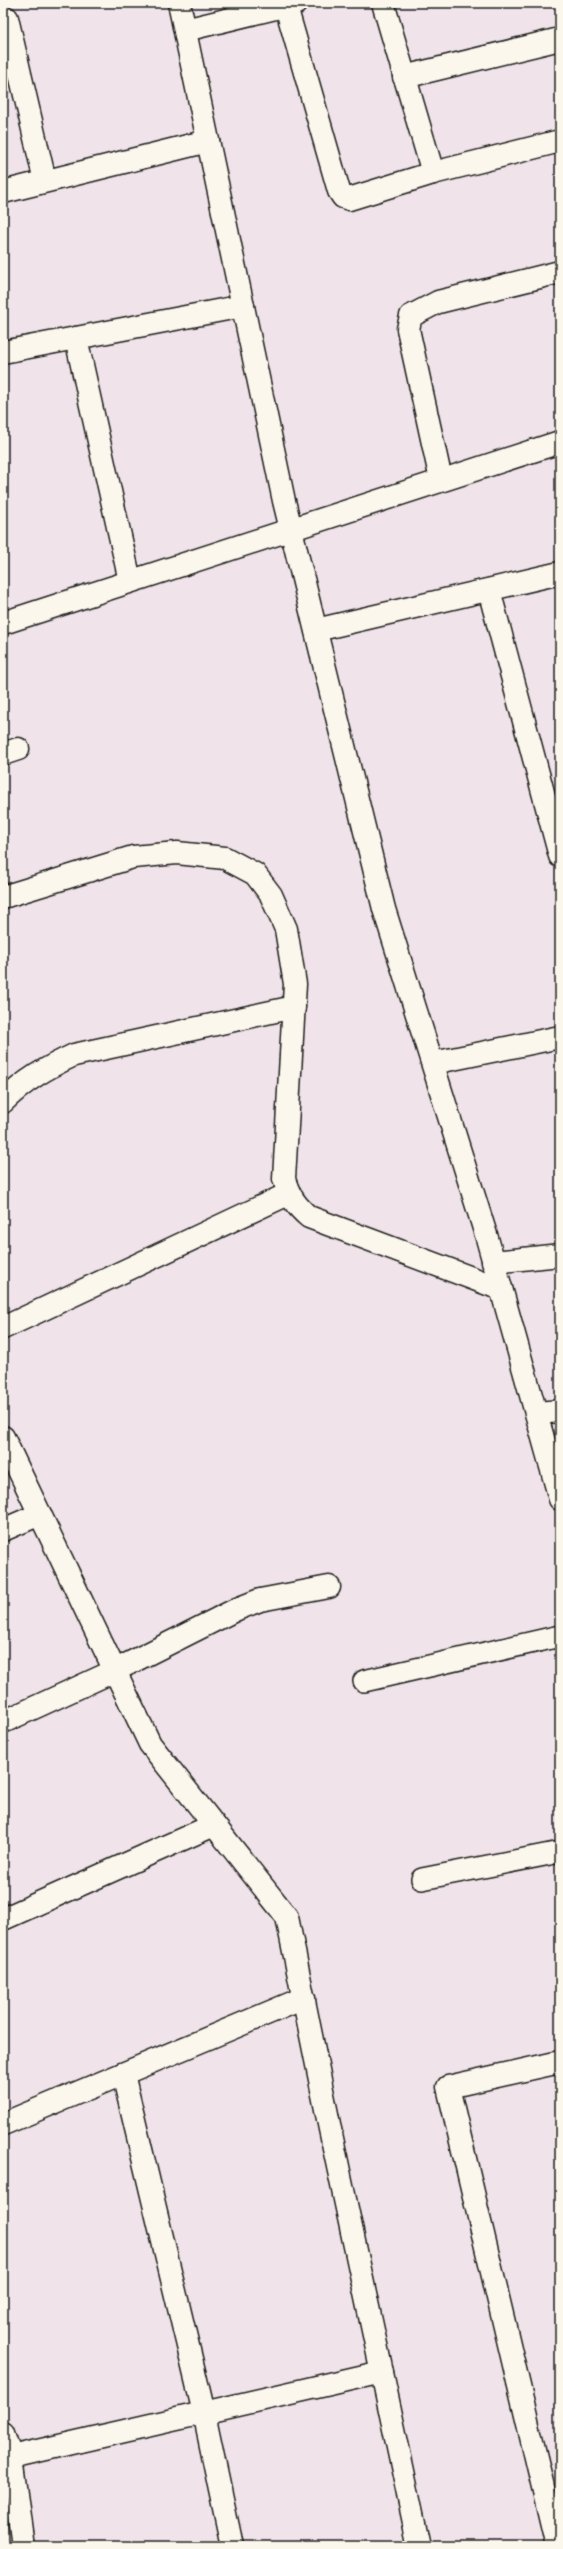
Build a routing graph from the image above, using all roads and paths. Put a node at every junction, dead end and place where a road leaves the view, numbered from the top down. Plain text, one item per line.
1 (179, 3) edge
2 (383, 3) edge
3 (289, 4) edge
4 (7, 18) dead end
5 (185, 30) junction
6 (560, 39) edge
7 (404, 77) junction
8 (208, 141) junction
9 (560, 142) edge
10 (433, 173) junction
11 (45, 181) junction
12 (3, 192) edge
13 (560, 272) edge
14 (243, 306) junction
15 (76, 338) junction
16 (3, 352) edge
17 (560, 442) edge
18 (441, 480) junction
19 (291, 528) junction
20 (560, 573) edge
21 (130, 581) junction
22 (489, 590) junction
23 (3, 623) edge
24 (316, 630) junction
25 (554, 811) edge
26 (560, 856) edge
27 (3, 897) edge
28 (294, 1007) junction
29 (560, 1037) edge
30 (433, 1063) junction
31 (3, 1102) edge
32 (288, 1194) junction
33 (560, 1255) edge
34 (493, 1262) junction
35 (502, 1289) junction
36 (3, 1328) edge
37 (560, 1411) edge
38 (537, 1413) junction
39 (3, 1437) edge
40 (560, 1499) edge
41 (40, 1514) junction
42 (3, 1530) edge
43 (328, 1587) dead end
44 (560, 1636) edge
45 (114, 1671) junction
46 (364, 1681) dead end
47 (3, 1722) edge
48 (214, 1825) junction
49 (560, 1852) edge
50 (422, 1879) dead end
51 (3, 1919) edge
52 (304, 1998) junction
53 (560, 2062) edge
54 (124, 2074) junction
55 (3, 2124) edge
56 (382, 2372) junction
57 (204, 2413) junction
58 (3, 2434) edge
59 (11, 2457) junction
60 (23, 2546) edge
61 (232, 2546) edge
62 (419, 2546) edge
63 (557, 2546) edge

1 - 5 street
2 - 7 street
3 - 5 street
3 - 10 street
4 - 11 street
5 - 8 street
6 - 7 street
7 - 10 street
8 - 11 street
8 - 14 street
9 - 10 street
11 - 12 street
13 - 18 street
14 - 15 street
14 - 19 street
15 - 16 street
15 - 21 street
17 - 18 street
18 - 19 street
19 - 21 street
19 - 24 street
20 - 22 street
21 - 23 street
22 - 24 street
22 - 25 street
24 - 30 street
25 - 26 street
27 - 28 street
28 - 31 street
28 - 32 street
29 - 30 street
30 - 34 street
32 - 35 street
32 - 36 street
33 - 34 street
34 - 35 street
35 - 38 street
37 - 38 street
38 - 40 street
39 - 41 street
41 - 42 street
41 - 45 street
43 - 45 street
44 - 46 lane
45 - 47 street
45 - 48 street
48 - 51 street
48 - 52 street
49 - 50 lane
52 - 54 street
52 - 56 street
53 - 63 street
54 - 55 street
54 - 57 street
56 - 57 street
56 - 62 street
57 - 59 street
57 - 61 street
58 - 59 street
59 - 60 street

